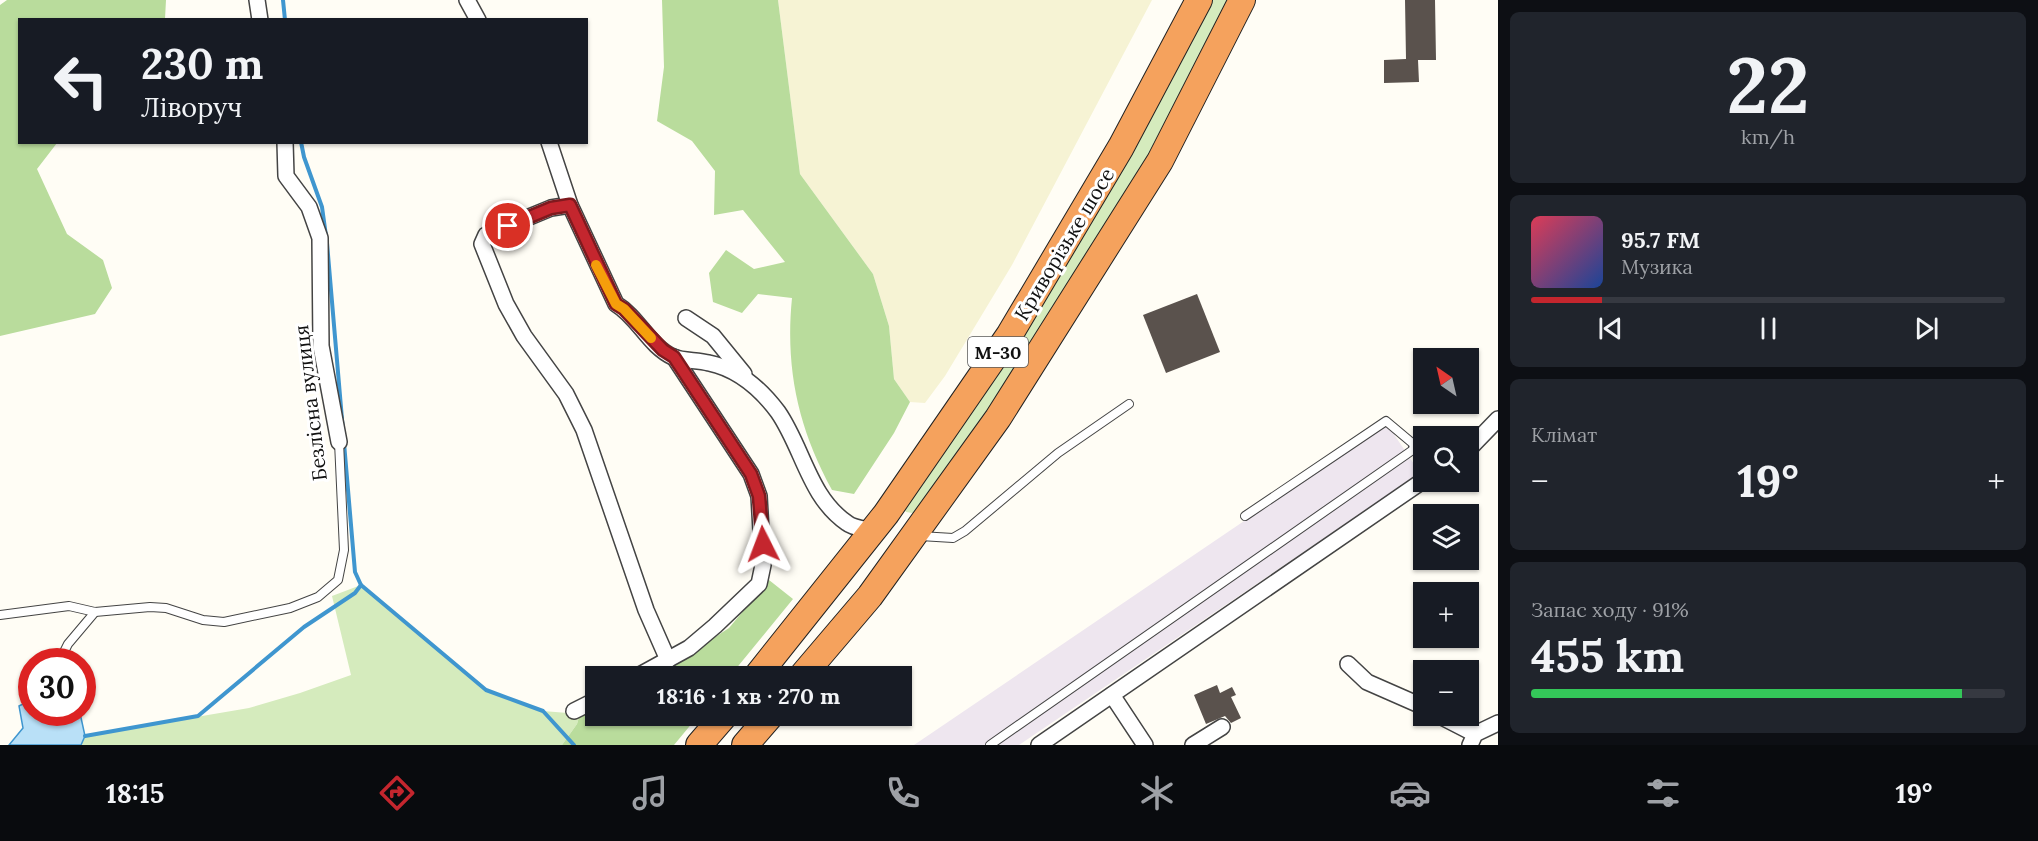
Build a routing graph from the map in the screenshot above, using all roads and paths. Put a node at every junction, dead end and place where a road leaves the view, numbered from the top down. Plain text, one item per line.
1 (257, 0) edge
2 (467, 0) edge
3 (1198, 0) edge
4 (1242, 0) edge
5 (260, 18) edge
6 (477, 18) edge
7 (285, 144) edge
8 (550, 144) edge
9 (570, 205) junction
10 (686, 318) dead end
11 (674, 357) junction
12 (752, 383) junction
13 (1129, 404) dead end
14 (1497, 423) edge
15 (1479, 440) edge
16 (339, 442) joint
17 (1413, 442) edge
18 (1413, 453) edge
19 (1413, 488) edge
20 (1245, 516) dead end
21 (873, 531) junction
22 (916, 535) junction
23 (96, 612) junction
24 (0, 615) edge
25 (66, 648) edge
26 (668, 660) junction
27 (1348, 664) dead end
28 (657, 666) edge
29 (765, 666) edge
30 (810, 666) edge
31 (1112, 695) junction
32 (1413, 702) edge
33 (585, 705) edge
34 (574, 711) dead end
35 (1498, 723) edge
36 (715, 726) edge
37 (761, 726) edge
38 (1454, 726) edge
39 (1222, 727) dead end
40 (1473, 740) edge
41 (699, 745) edge
42 (745, 745) edge
43 (990, 745) edge
44 (1039, 745) edge
45 (1145, 745) edge
46 (1193, 745) edge

1 - 5 street
2 - 6 street
3 - 21 highway, Криворізьке шосе / М-30
4 - 22 highway, Криворізьке шосе / М-30
7 - 16 street, Безлісна вулиця
8 - 9 street
9 - 11 street
9 - 26 street
10 - 12 street
11 - 12 street
11 - 26 street
12 - 21 street
13 - 22 lane
14 - 15 street
16 - 23 lane, Безлісна вулиця
17 - 20 lane
18 - 43 lane
19 - 31 street
21 - 29 highway, Криворізьке шосе / М-30
22 - 30 highway, Криворізьке шосе / М-30
23 - 24 lane, Безлісна вулиця
23 - 25 lane
26 - 28 street
27 - 32 street
31 - 44 street
31 - 45 street
33 - 34 street
35 - 40 street
36 - 41 highway
37 - 42 highway
38 - 40 street
39 - 46 street

